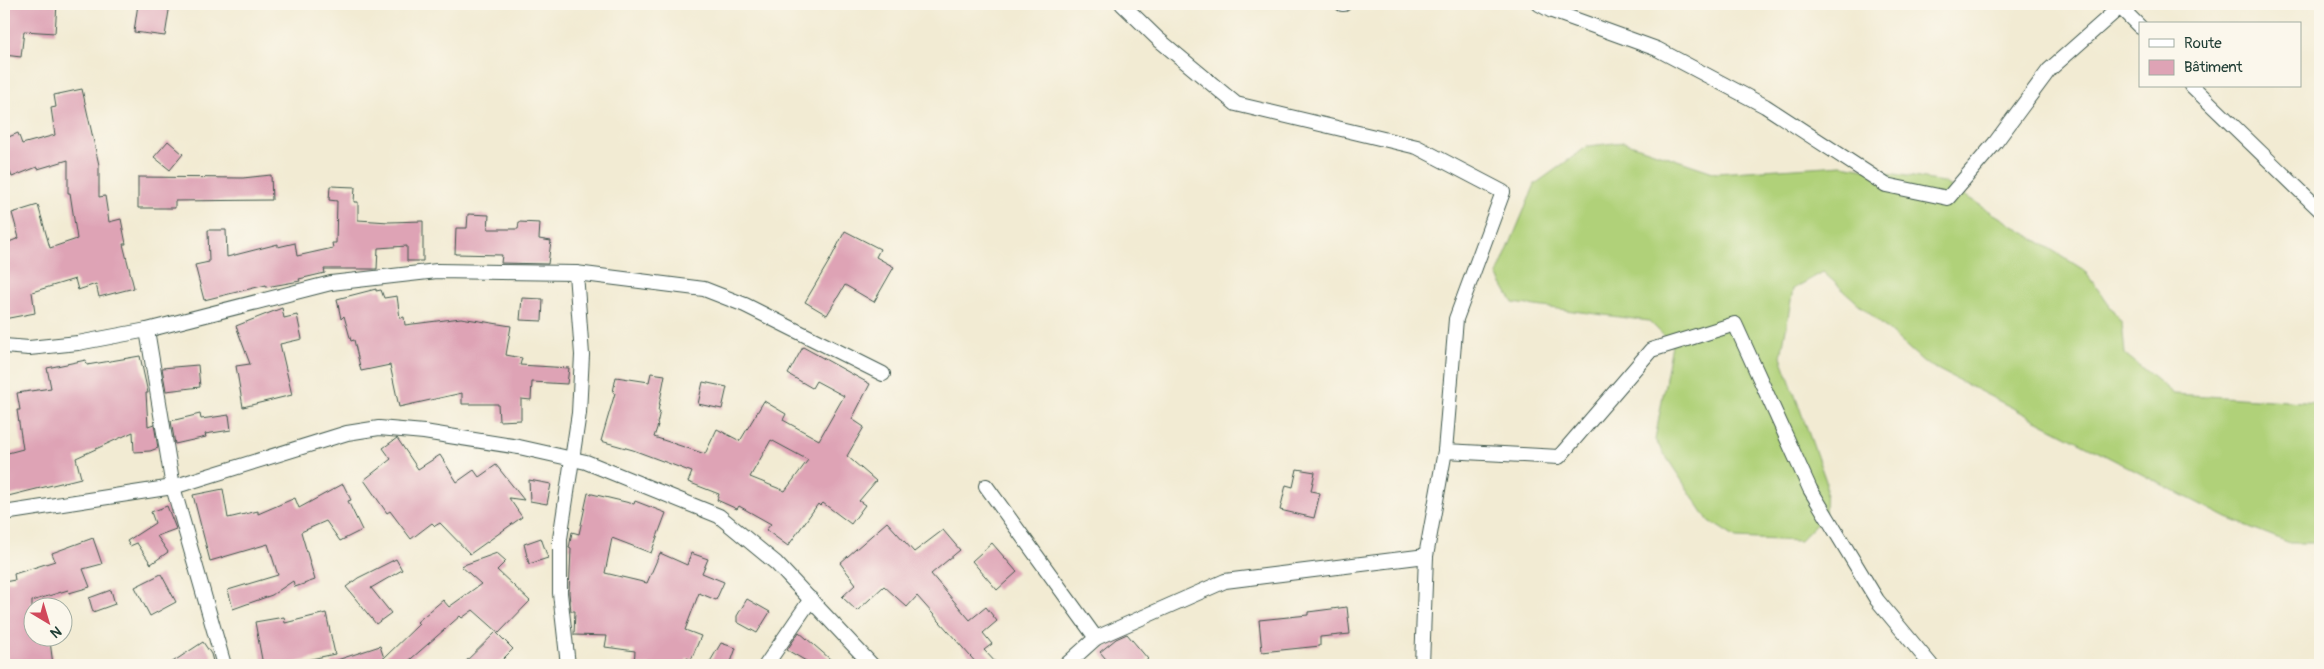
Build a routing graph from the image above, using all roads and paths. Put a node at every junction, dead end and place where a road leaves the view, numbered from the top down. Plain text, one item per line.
1 (1122, 4) edge
2 (1539, 4) edge
3 (2122, 5) edge
4 (2139, 26) edge
5 (2194, 88) edge
6 (2320, 210) edge
7 (576, 273) junction
8 (147, 330) junction
9 (4, 346) edge
10 (883, 374) dead end
11 (1445, 451) junction
12 (573, 457) junction
13 (986, 486) dead end
14 (174, 487) junction
15 (4, 513) edge
16 (1426, 556) junction
17 (811, 600) junction
18 (1096, 638) junction
19 (224, 665) edge
20 (568, 665) edge
21 (766, 665) edge
22 (872, 665) edge
23 (1066, 665) edge
24 (1422, 665) edge
25 (1931, 665) edge

1 - 11 street
2 - 3 street
3 - 4 street
5 - 6 street
7 - 8 street
7 - 10 street
7 - 12 street
8 - 9 street
8 - 14 street
11 - 16 street
11 - 25 street
12 - 14 street
12 - 17 street
12 - 20 street
13 - 18 street
14 - 15 street
14 - 19 street
16 - 18 street
16 - 24 street
17 - 21 street
17 - 22 street
18 - 23 street

